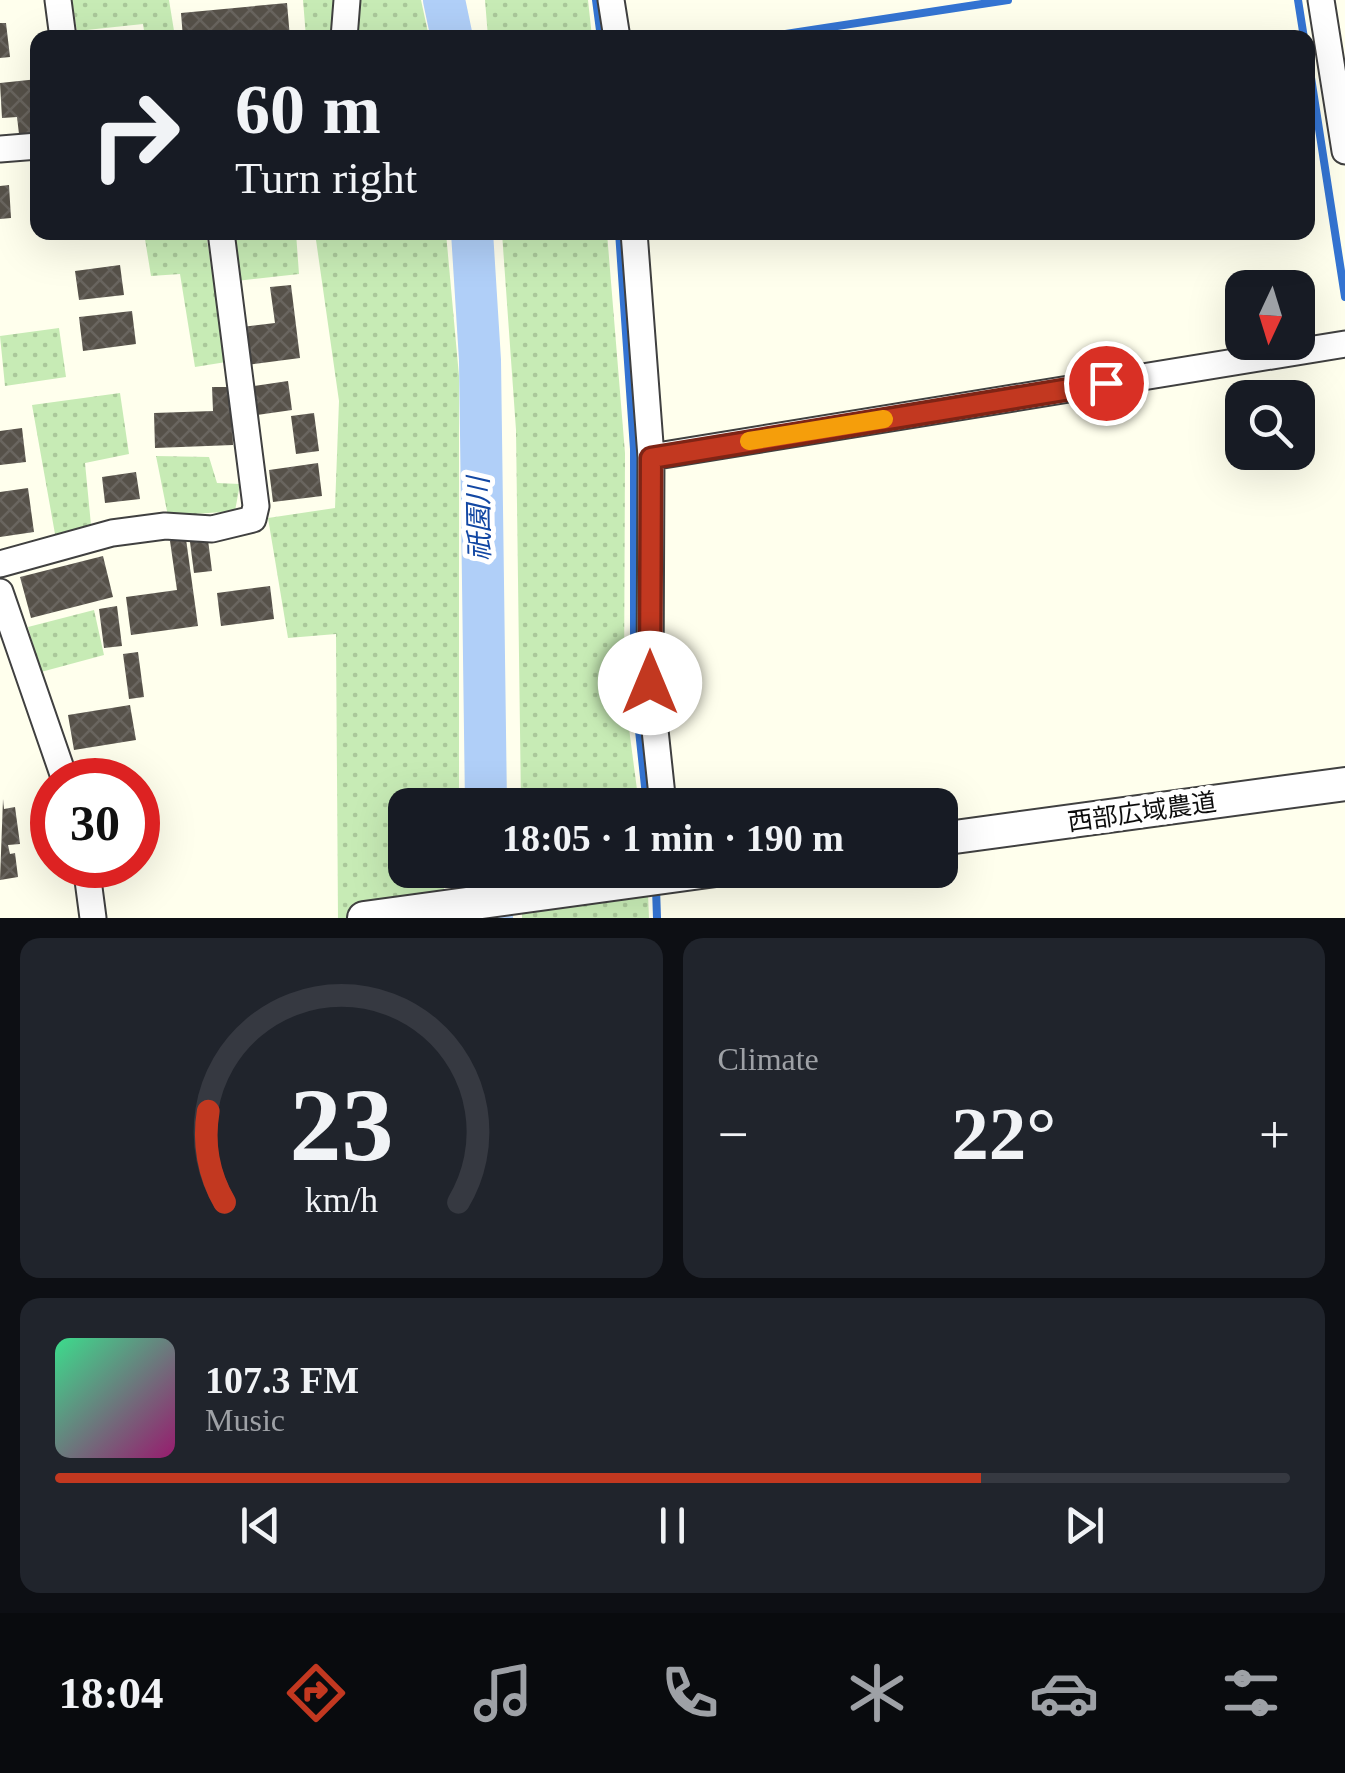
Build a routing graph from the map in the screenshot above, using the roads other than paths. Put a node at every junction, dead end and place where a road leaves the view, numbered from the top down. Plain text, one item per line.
1 (58, 0) edge
2 (348, 0) edge
3 (612, 0) edge
4 (1322, 0) edge
5 (62, 30) edge
6 (345, 30) edge
7 (616, 30) edge
8 (30, 147) edge
9 (0, 149) edge
10 (1345, 150) edge
11 (222, 240) edge
12 (635, 240) edge
13 (1339, 345) edge
14 (651, 458) junction
15 (0, 564) edge
16 (0, 592) edge
17 (58, 758) edge
18 (1345, 784) edge
19 (661, 788) edge
20 (958, 837) edge
21 (89, 888) edge
22 (586, 888) edge
23 (371, 917) edge
24 (93, 918) edge

1 - 5 street
2 - 6 street
3 - 7 street
4 - 10 street
8 - 9 street
11 - 15 street
12 - 14 street
13 - 14 street
14 - 19 street
16 - 17 street
18 - 20 street, 西部広域農道
21 - 24 street
22 - 23 street

